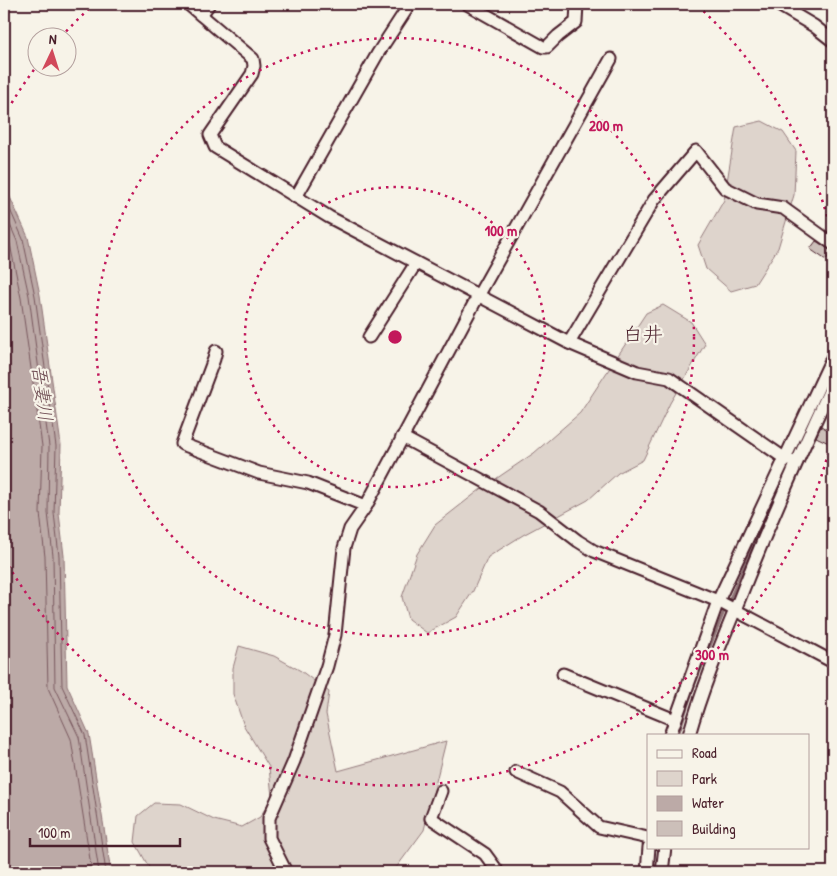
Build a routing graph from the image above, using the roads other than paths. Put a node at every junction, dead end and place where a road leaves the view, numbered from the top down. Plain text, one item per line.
1 (188, 4) edge
2 (210, 4) edge
3 (410, 4) edge
4 (467, 4) edge
5 (577, 4) edge
6 (777, 4) edge
7 (202, 15) junction
8 (833, 41) edge
9 (611, 59) dead end
10 (296, 197) junction
11 (833, 244) edge
12 (416, 263) junction
13 (478, 296) junction
14 (370, 338) dead end
15 (569, 343) junction
16 (216, 351) dead end
17 (833, 356) edge
18 (833, 383) edge
19 (402, 437) junction
20 (791, 461) junction
21 (366, 506) junction
22 (727, 606) junction
23 (833, 662) edge
24 (563, 674) dead end
25 (675, 720) junction
26 (670, 734) edge
27 (689, 734) edge
28 (516, 772) dead end
29 (441, 791) dead end
30 (647, 838) edge
31 (648, 848) edge
32 (665, 848) edge
33 (286, 872) edge
34 (494, 872) edge
35 (647, 872) edge
36 (662, 872) edge

1 - 7 street
2 - 7 street
3 - 10 street
4 - 5 street
6 - 8 street
7 - 10 street
9 - 13 street
10 - 12 street
11 - 15 street
12 - 13 street
12 - 14 street
13 - 15 street
13 - 19 street
15 - 20 street
16 - 21 street
17 - 20 street
18 - 20 street
19 - 21 street
19 - 22 street
20 - 22 street
20 - 22 street
21 - 33 street
22 - 23 street
22 - 25 street
22 - 27 street
24 - 25 street
25 - 26 street
28 - 30 street
29 - 34 street
31 - 35 street
32 - 36 street

